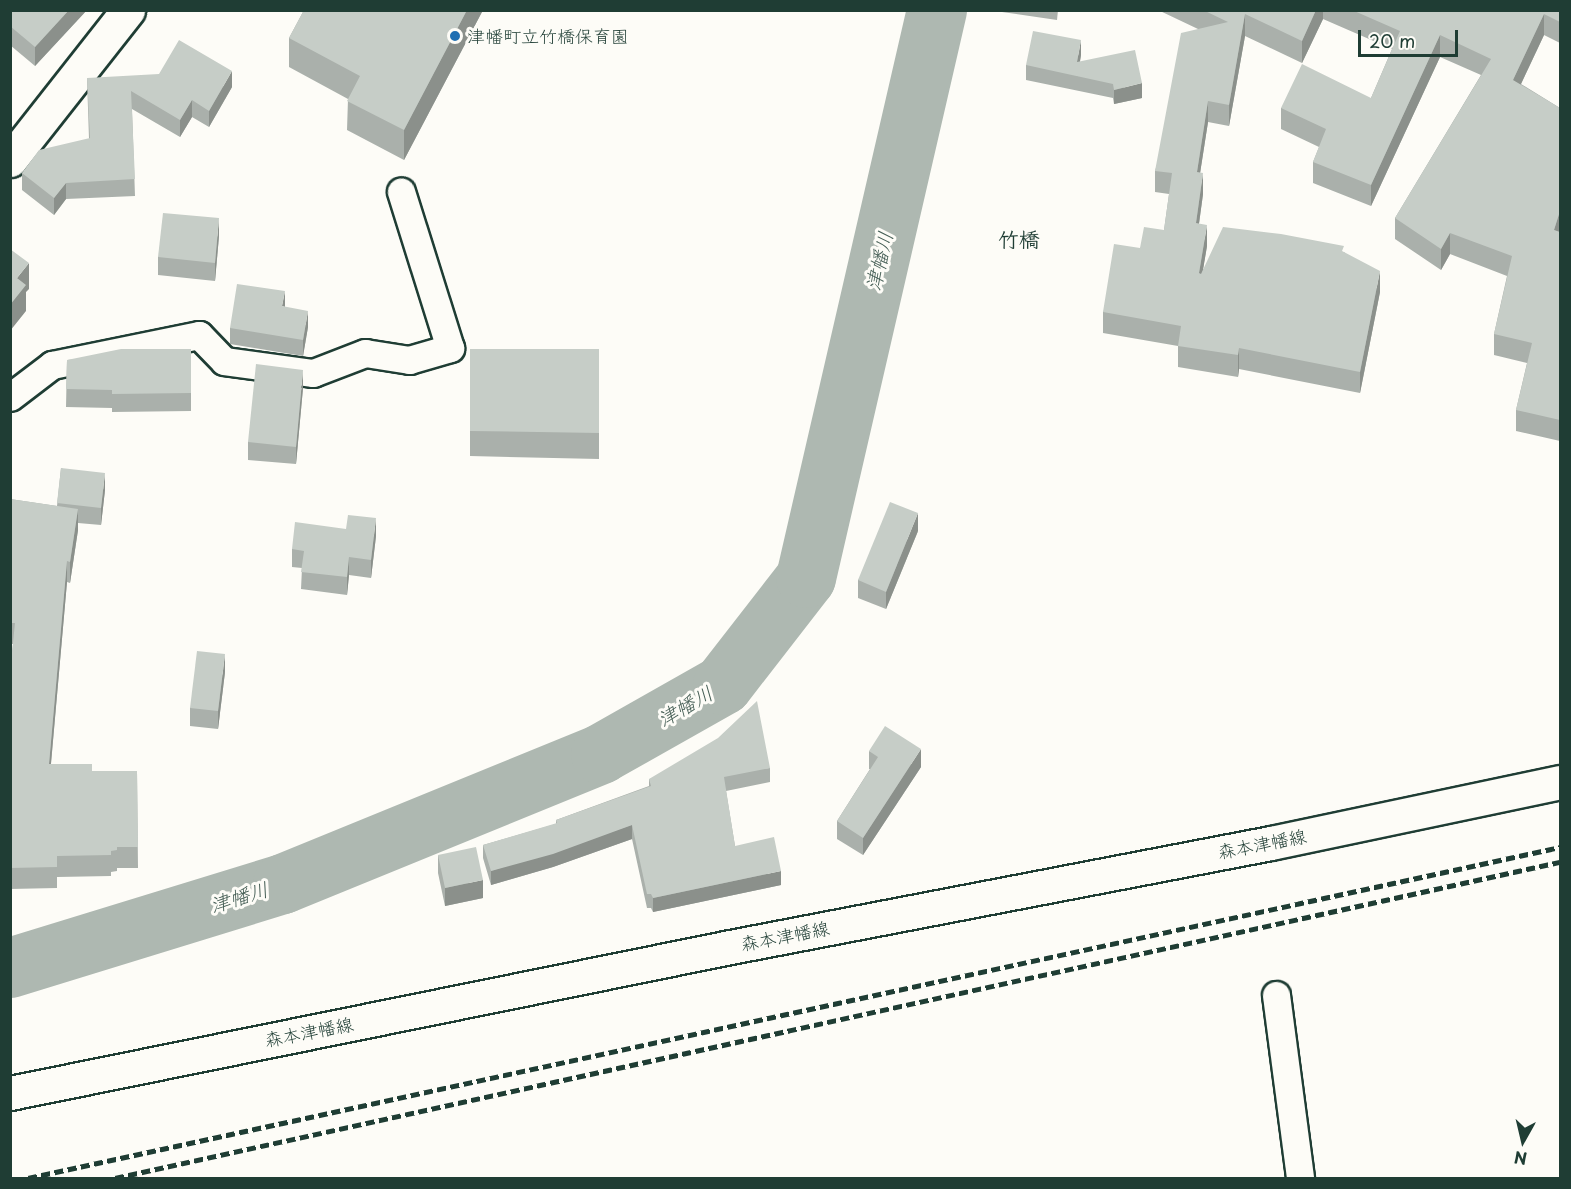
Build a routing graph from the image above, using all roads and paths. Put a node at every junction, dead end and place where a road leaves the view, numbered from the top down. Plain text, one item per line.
1 (128, 10) edge
2 (10, 160) edge
3 (401, 192) dead end
4 (10, 397) edge
5 (1560, 782) edge
6 (1276, 995) dead end
7 (10, 1093) edge
8 (1300, 1179) edge

1 - 2 main road
3 - 4 street
5 - 7 main road, 森本津幡線
6 - 8 street

